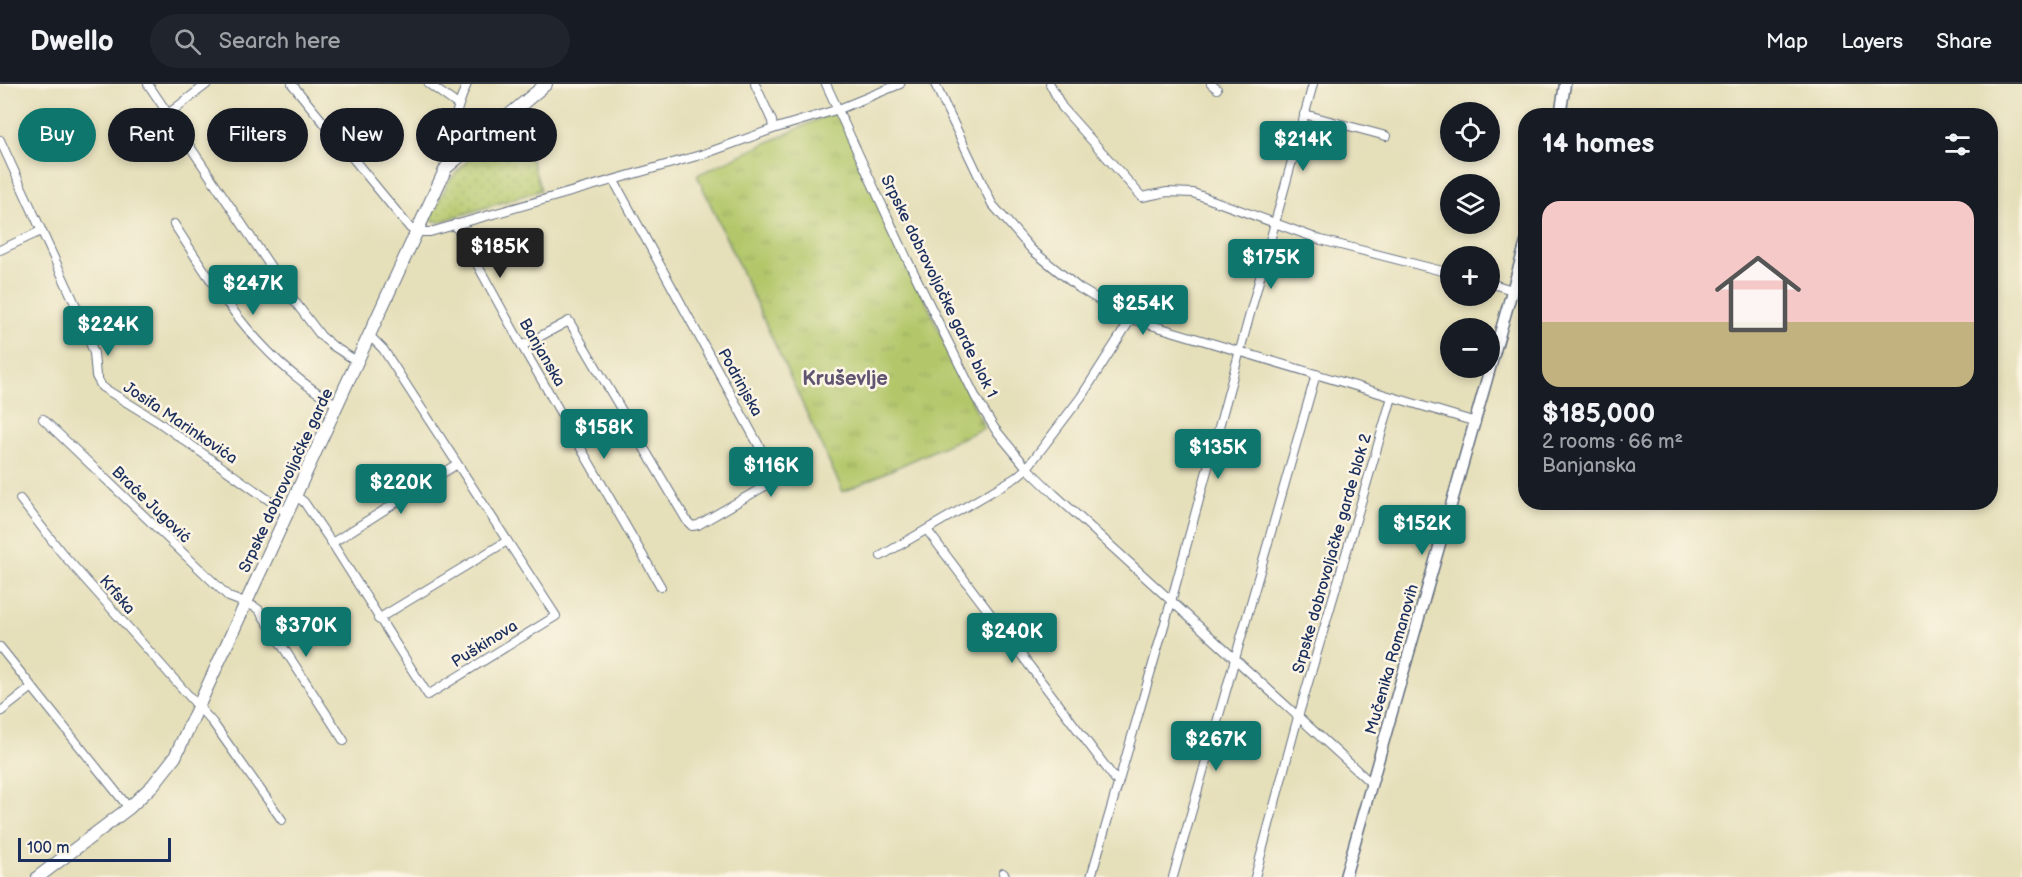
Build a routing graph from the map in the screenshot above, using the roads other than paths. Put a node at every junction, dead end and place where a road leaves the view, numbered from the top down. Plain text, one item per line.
1 (148, 84) edge
2 (207, 84) edge
3 (292, 84) edge
4 (429, 84) edge
5 (467, 84) edge
6 (546, 84) edge
7 (755, 84) edge
8 (826, 84) edge
9 (900, 84) edge
10 (935, 84) edge
11 (1050, 84) edge
12 (1312, 84) edge
13 (1565, 84) edge
14 (458, 105) junction
15 (164, 108) edge
16 (176, 108) edge
17 (1561, 108) edge
18 (839, 109) junction
19 (1304, 114) junction
20 (773, 129) junction
21 (1386, 136) dead end
22 (0, 140) edge
23 (195, 154) edge
24 (446, 168) junction
25 (614, 181) junction
26 (1276, 222) junction
27 (174, 224) dead end
28 (455, 224) junction
29 (41, 231) junction
30 (417, 231) junction
31 (0, 250) edge
32 (1518, 269) edge
33 (1440, 270) edge
34 (1500, 287) edge
35 (1512, 290) junction
36 (1131, 319) junction
37 (369, 335) junction
38 (522, 346) junction
39 (1240, 352) junction
40 (358, 362) junction
41 (1316, 374) junction
42 (1392, 397) junction
43 (338, 405) junction
44 (43, 419) dead end
45 (1476, 422) junction
46 (457, 464) junction
47 (1027, 468) junction
48 (295, 495) junction
49 (20, 500) dead end
50 (287, 513) junction
51 (927, 530) junction
52 (507, 541) junction
53 (332, 543) junction
54 (881, 556) dead end
55 (661, 587) dead end
56 (1171, 602) junction
57 (245, 603) junction
58 (378, 619) junction
59 (0, 647) edge
60 (1234, 659) junction
61 (31, 688) junction
62 (198, 706) junction
63 (0, 712) edge
64 (1298, 717) junction
65 (344, 741) dead end
66 (1119, 783) junction
67 (1371, 783) junction
68 (129, 808) junction
69 (282, 820) dead end
70 (38, 877) edge
71 (1091, 877) edge
72 (1173, 877) edge
73 (1255, 877) edge
74 (1345, 877) edge

1 - 15 street
2 - 16 street
3 - 30 street
4 - 14 street
5 - 14 street
6 - 24 main road, Srpske dobrovoljačke garde
7 - 20 street
8 - 18 street, Srpske dobrovoljačke garde blok 1
9 - 18 street
10 - 36 street
11 - 26 street
12 - 19 street
13 - 17 street
14 - 24 street
18 - 20 street
18 - 47 street, Srpske dobrovoljačke garde blok 1
19 - 21 street
19 - 26 street
20 - 25 street
22 - 29 street, Josifa Marinkovića
23 - 40 street
24 - 30 main road, Srpske dobrovoljačke garde
25 - 28 street
25 - 38 street, Podrinjska
26 - 33 street
26 - 39 street
27 - 43 street
28 - 30 street
28 - 38 street, Banjanska
29 - 31 street
29 - 50 street, Josifa Marinkovića
30 - 37 main road, Srpske dobrovoljačke garde
32 - 35 street, Mučenika Romanovih
34 - 35 street
35 - 45 street, Mučenika Romanovih
36 - 39 street
36 - 47 street
37 - 40 main road, Srpske dobrovoljačke garde
37 - 46 street, Puškinova
38 - 55 street, Banjanska
39 - 41 street
39 - 56 street
40 - 43 main road, Srpske dobrovoljačke garde
41 - 42 street
41 - 60 street
42 - 45 street
42 - 64 street, Srpske dobrovoljačke garde blok 2
43 - 48 main road, Srpske dobrovoljačke garde
44 - 57 street, Braće Jugović
45 - 67 street, Mučenika Romanovih
46 - 52 street, Puškinova
46 - 53 street
47 - 51 street
47 - 56 street, Srpske dobrovoljačke garde blok 1
48 - 50 main road, Srpske dobrovoljačke garde
48 - 53 street, Puškinova
49 - 62 street, Krfska
50 - 57 main road, Srpske dobrovoljačke garde
51 - 54 street
51 - 66 street
52 - 58 street
52 - 58 street, Puškinova
53 - 58 street, Puškinova
56 - 60 street, Srpske dobrovoljačke garde blok 1
56 - 66 street
57 - 62 main road, Srpske dobrovoljačke garde
57 - 65 street, Braće Jugović
59 - 61 street
60 - 64 street, Srpske dobrovoljačke garde blok 1
60 - 72 street
61 - 63 street
61 - 68 street
62 - 68 main road, Srpske dobrovoljačke garde
62 - 69 street, Krfska
64 - 67 street, Srpske dobrovoljačke garde blok 1
64 - 73 street
66 - 71 street
67 - 74 street, Mučenika Romanovih
68 - 70 main road, Srpske dobrovoljačke garde

